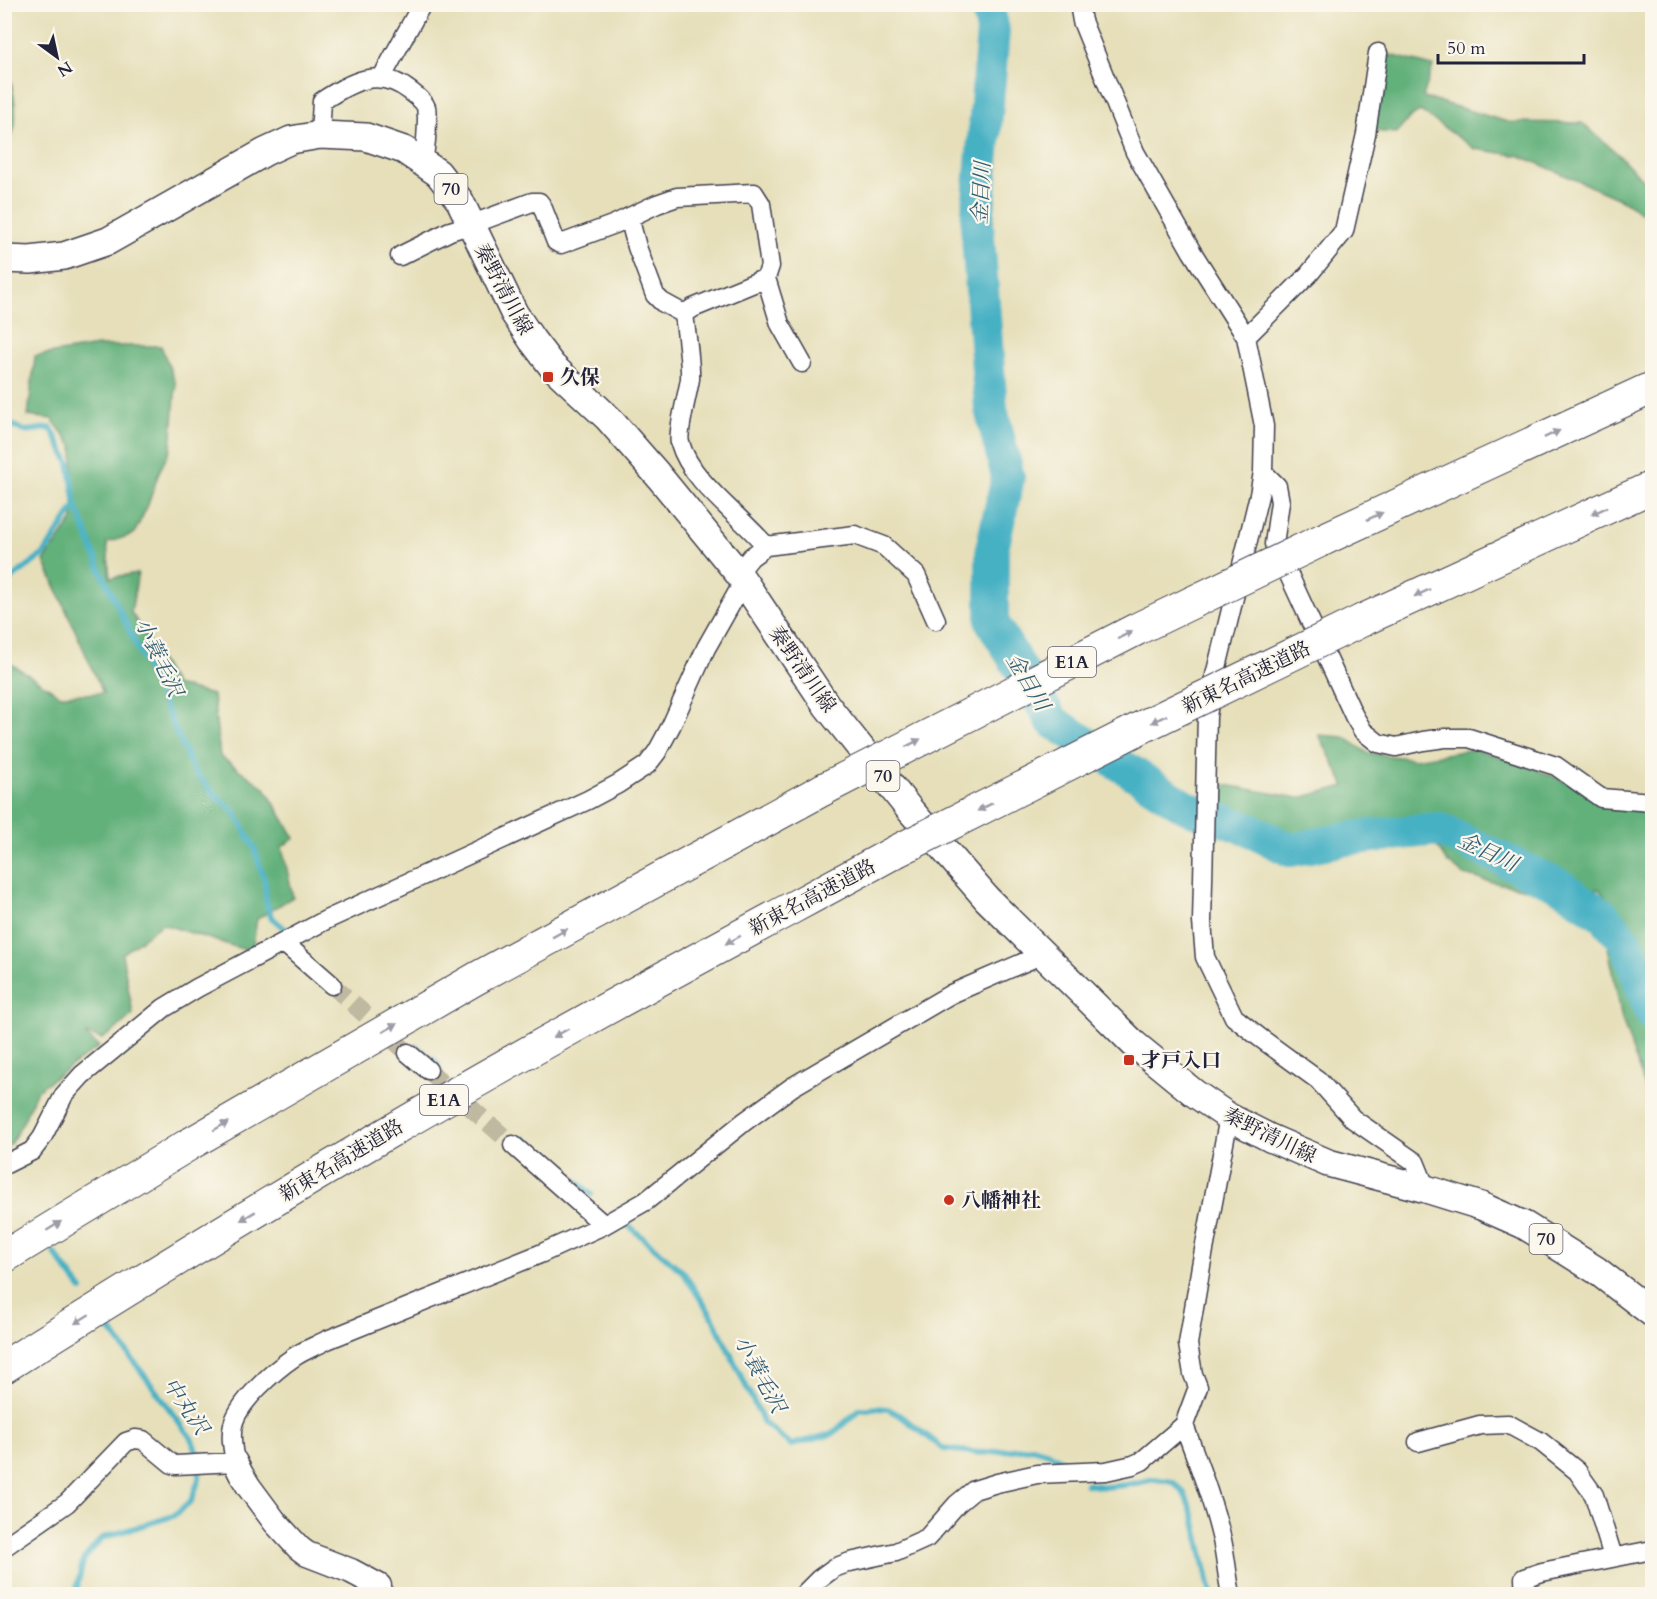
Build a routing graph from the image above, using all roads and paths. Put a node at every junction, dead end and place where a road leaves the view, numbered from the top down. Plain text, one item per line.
1 (422, 4) edge
2 (1079, 4) edge
3 (1378, 53) dead end
4 (382, 77) junction
5 (320, 135) junction
6 (423, 162) junction
7 (629, 217) junction
8 (470, 225) junction
9 (400, 256) dead end
10 (4, 259) edge
11 (766, 278) junction
12 (684, 314) junction
13 (1246, 337) junction
14 (802, 363) dead end
15 (1647, 390) dead end
16 (1263, 472) junction
17 (1653, 487) edge
18 (766, 546) junction
19 (741, 577) junction
20 (936, 620) dead end
21 (1653, 802) edge
22 (284, 943) junction
23 (1043, 954) junction
24 (332, 985) tunnel mouth
25 (408, 1053) tunnel mouth
26 (428, 1070) tunnel mouth
27 (1229, 1117) junction
28 (513, 1145) tunnel mouth
29 (4, 1165) edge
30 (1426, 1189) junction
31 (604, 1225) junction
32 (4, 1257) edge
33 (1653, 1313) edge
34 (4, 1367) edge
35 (1184, 1425) junction
36 (1418, 1443) dead end
37 (224, 1462) junction
38 (4, 1547) edge
39 (1653, 1550) edge
40 (1614, 1557) junction
41 (375, 1594) edge
42 (804, 1594) edge
43 (1231, 1594) edge
44 (1525, 1594) edge

1 - 4 street
2 - 13 street
3 - 13 street
4 - 5 street
4 - 6 street
5 - 6 main road, 秦野清川線 / 70
5 - 10 main road, 秦野清川線 / 70
6 - 8 main road, 秦野清川線 / 70
7 - 8 street
7 - 11 street
7 - 12 street
8 - 9 street
8 - 19 main road, 秦野清川線 / 70
11 - 12 street
11 - 14 street
12 - 18 street
13 - 16 street
32 -> 15 highway, E1A, bridge
16 - 21 street
16 - 30 street
17 -> 34 highway, 新東名高速道路 / E1A, bridge
18 - 19 street
18 - 20 street
19 - 22 street
19 - 23 main road, 秦野清川線 / 70
22 - 24 street
22 - 29 street
23 - 27 main road, 秦野清川線 / 70
23 - 31 street
25 - 26 street
27 - 30 main road, 秦野清川線 / 70
27 - 35 street
28 - 31 street
30 - 33 main road, 秦野清川線 / 70
31 - 37 street
35 - 42 street
35 - 43 street
36 - 40 street
37 - 38 street
37 - 41 main road
39 - 40 street
40 - 44 street

